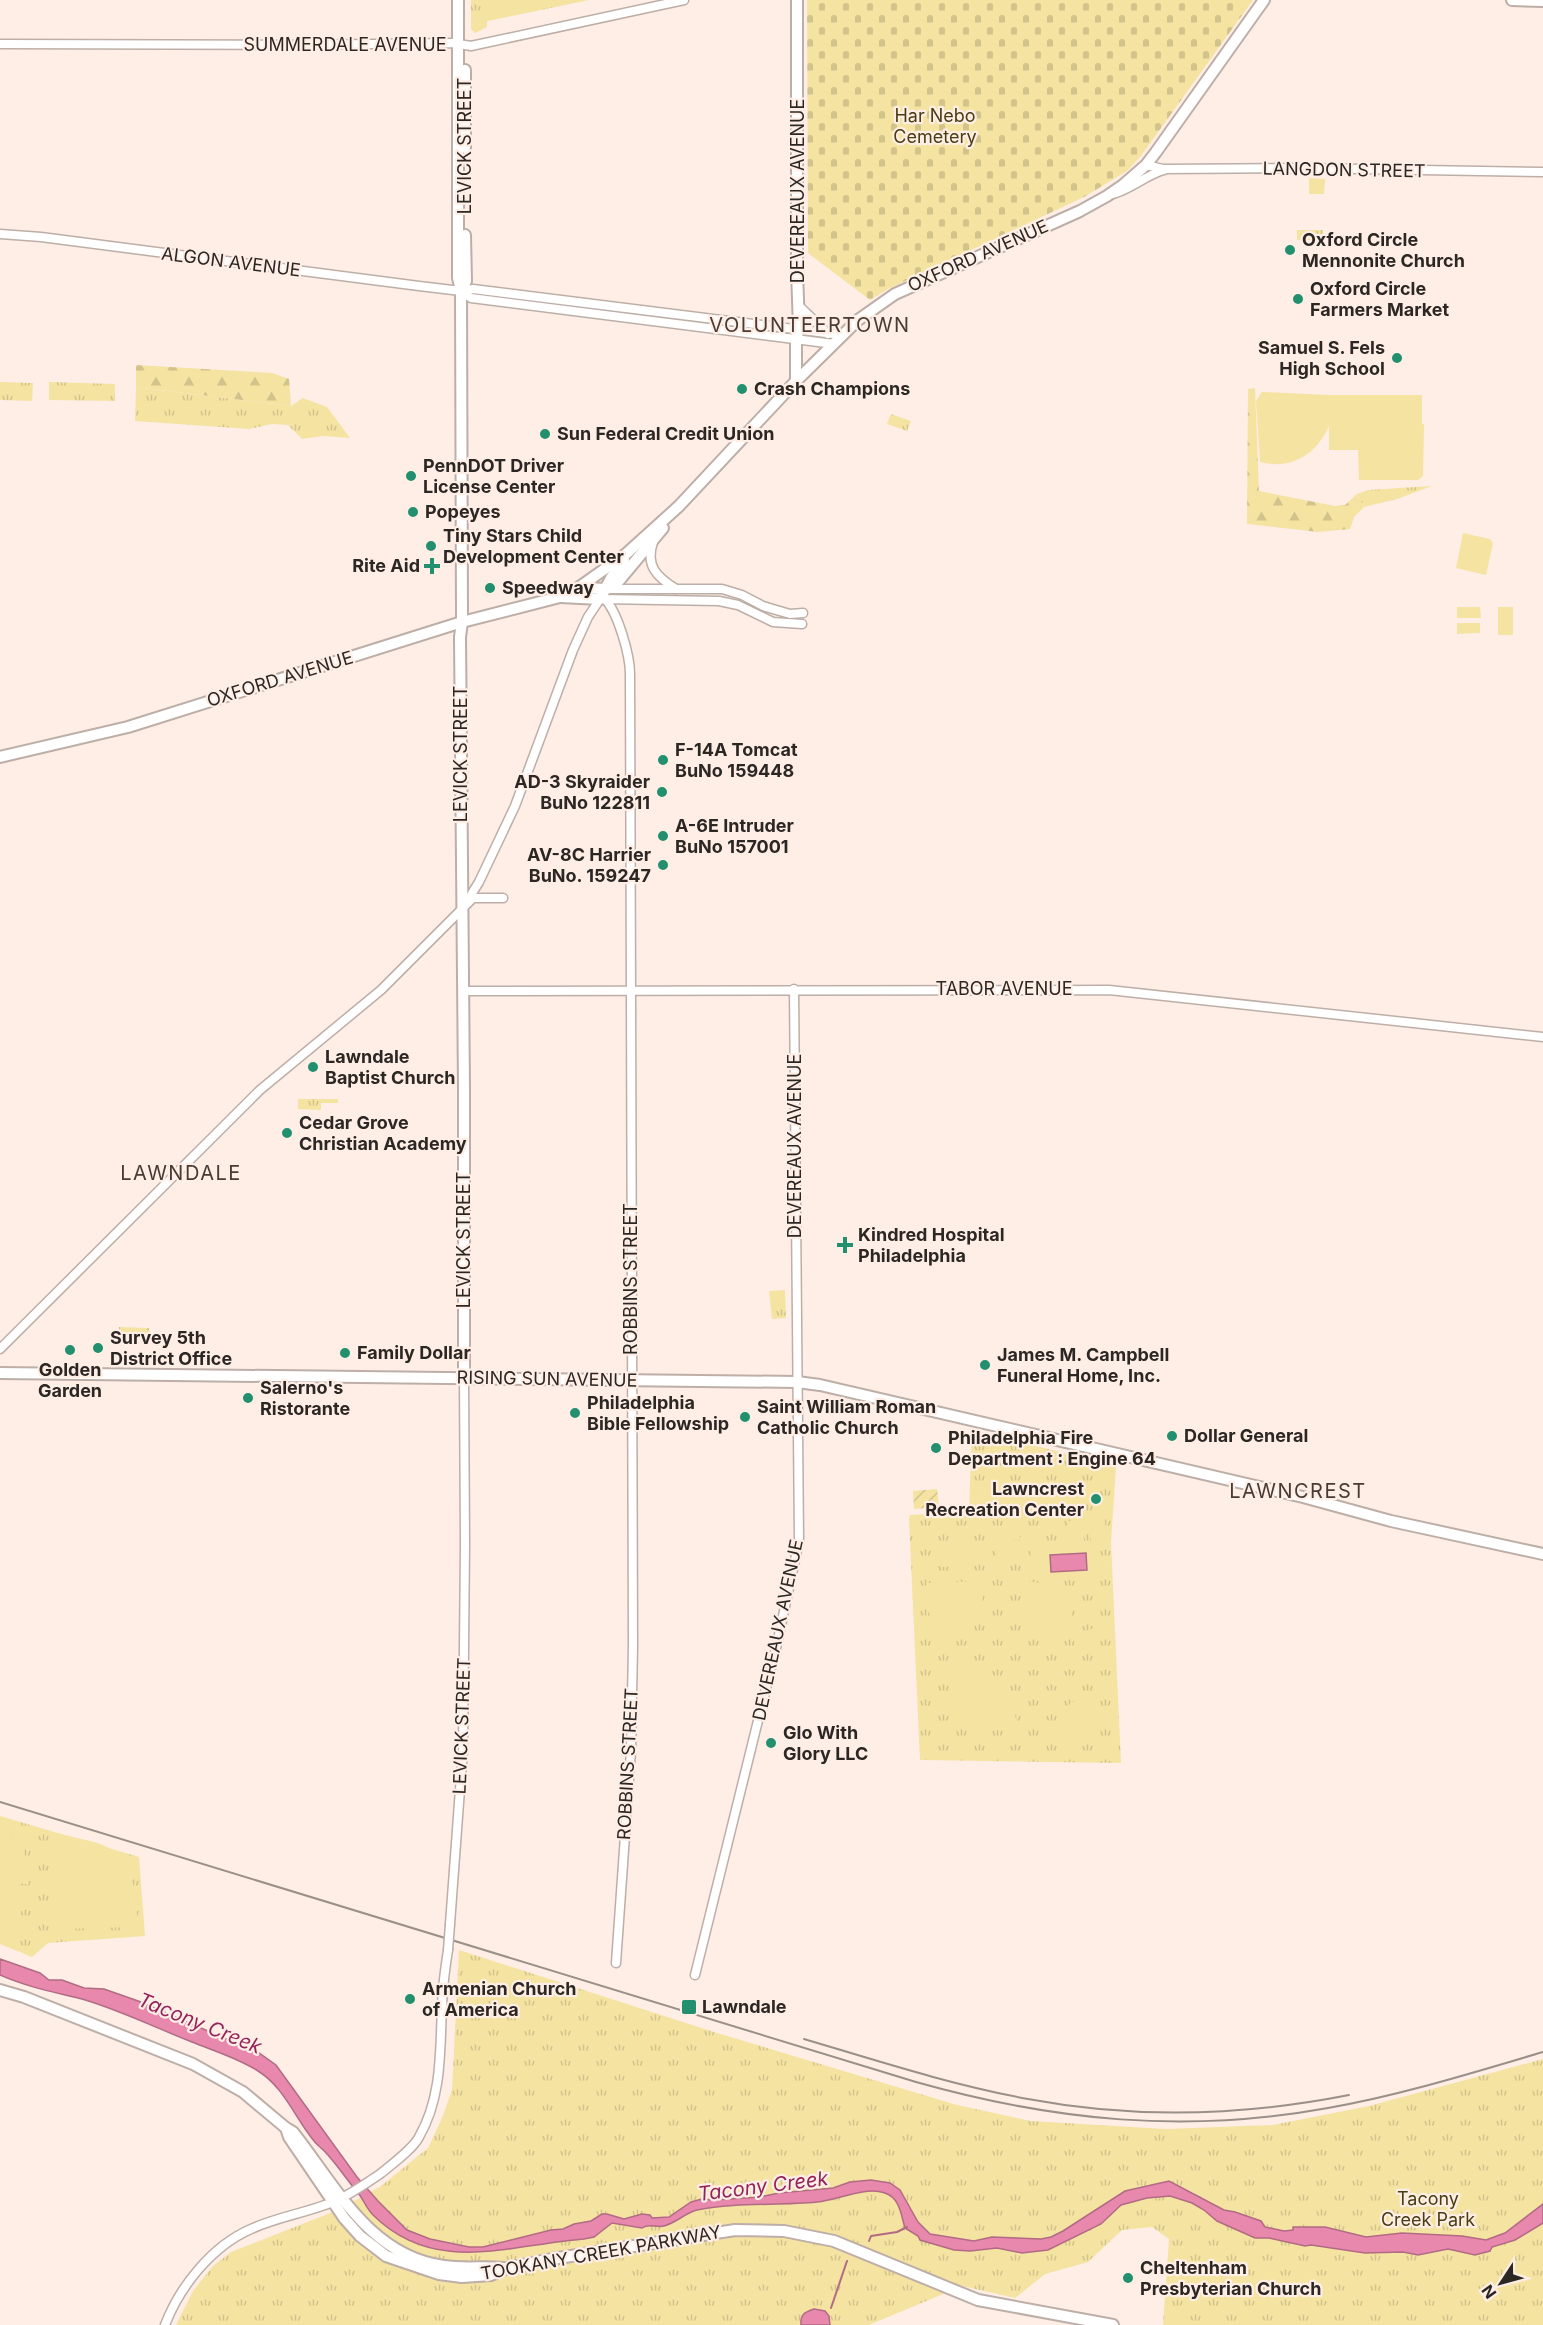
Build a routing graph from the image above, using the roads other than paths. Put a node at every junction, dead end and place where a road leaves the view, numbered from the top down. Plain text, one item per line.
1 (458, 0) edge
2 (464, 0) edge
3 (684, 0) edge
4 (798, 0) edge
5 (1264, 0) edge
6 (1512, 0) edge
7 (1543, 1) edge
8 (0, 44) edge
9 (461, 45) junction
10 (1146, 165) junction
11 (1169, 169) junction
12 (1543, 172) edge
13 (1107, 196) junction
14 (0, 234) edge
15 (461, 291) junction
16 (799, 306) junction
17 (798, 334) junction
18 (831, 339) junction
19 (796, 381) junction
20 (679, 506) junction
21 (654, 537) junction
22 (640, 541) junction
23 (578, 588) junction
24 (676, 590) junction
25 (604, 596) junction
26 (560, 597) junction
27 (803, 613) dead end
28 (462, 622) junction
29 (802, 624) dead end
30 (0, 757) edge
31 (502, 898) dead end
32 (463, 908) junction
33 (794, 989) junction
34 (630, 990) junction
35 (463, 991) junction
36 (1543, 1037) edge
37 (0, 1349) edge
38 (0, 1373) edge
39 (464, 1378) junction
40 (632, 1380) junction
41 (797, 1382) junction
42 (1543, 1554) edge
43 (616, 1963) dead end
44 (695, 1975) dead end
45 (0, 1990) edge
46 (342, 2198) junction
47 (507, 2268) junction
48 (165, 2325) edge
49 (1113, 2325) edge

1 - 9 main road, LEVICK STREET
2 - 9 main road, LEVICK STREET
3 - 9 street, SUMMERDALE AVENUE
4 - 16 main road, DEVEREAUX AVENUE
5 - 10 main road, OXFORD AVENUE
6 - 7 main road
8 - 9 street, SUMMERDALE AVENUE
9 - 15 main road, LEVICK STREET
10 - 11 street, LANGDON STREET
10 - 13 main road, OXFORD AVENUE
11 - 12 street, LANGDON STREET
11 - 13 street
13 - 18 main road, OXFORD AVENUE
14 - 15 street, ALGON AVENUE
15 - 17 street, ALGON AVENUE
15 - 28 main road, LEVICK STREET
16 - 17 main road, DEVEREAUX AVENUE
16 - 18 street
17 - 18 street, ALGON AVENUE
17 - 19 main road, DEVEREAUX AVENUE
18 - 19 main road, OXFORD AVENUE
19 - 20 main road, OXFORD AVENUE
20 - 21 main road, OXFORD AVENUE
20 - 22 main road, OXFORD AVENUE
21 - 24 street
21 - 25 main road, OXFORD AVENUE
22 - 23 main road, OXFORD AVENUE
22 - 25 main road
23 - 25 main road, OXFORD AVENUE
23 - 26 main road, OXFORD AVENUE
24 - 25 street
24 - 27 street
25 - 26 main road, OXFORD AVENUE
25 - 29 street
25 - 32 street
25 - 34 street, ROBBINS STREET
26 - 28 main road, OXFORD AVENUE
28 - 30 main road, OXFORD AVENUE
28 - 32 main road, LEVICK STREET
31 - 32 street
32 - 35 main road, LEVICK STREET
32 - 37 street
33 - 34 street, TABOR AVENUE
33 - 36 street, TABOR AVENUE
33 - 41 street, DEVEREAUX AVENUE
34 - 35 street, TABOR AVENUE
34 - 40 street, ROBBINS STREET
35 - 39 main road, LEVICK STREET
38 - 39 main road, RISING SUN AVENUE
39 - 40 main road, RISING SUN AVENUE
39 - 46 street, LEVICK STREET, bridge
40 - 41 main road, RISING SUN AVENUE
40 - 43 street, ROBBINS STREET
41 - 42 main road, RISING SUN AVENUE
41 - 44 street, DEVEREAUX AVENUE
45 - 46 main road, TOOKANY CREEK PARKWAY
46 - 47 main road, TOOKANY CREEK PARKWAY
46 - 47 main road, TOOKANY CREEK PARKWAY
46 - 48 street, LEVICK STREET
47 - 49 main road, TOOKANY CREEK PARKWAY

